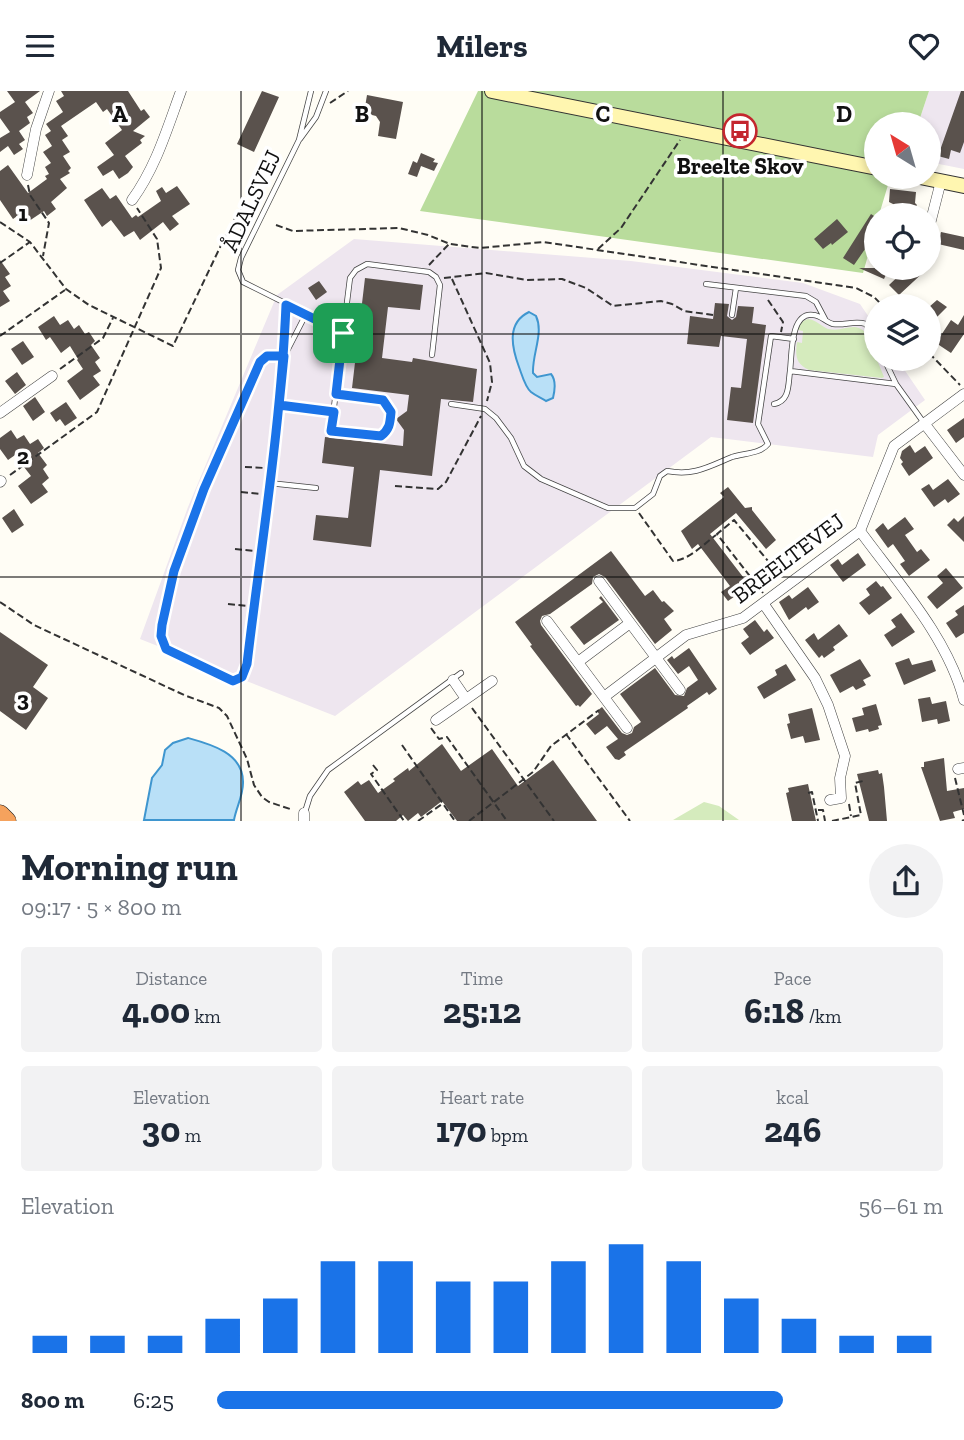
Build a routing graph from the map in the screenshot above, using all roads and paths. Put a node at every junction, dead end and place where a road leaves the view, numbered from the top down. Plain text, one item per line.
1 (49, 91) edge
2 (181, 91) edge
3 (311, 91) edge
4 (326, 91) edge
5 (348, 91) edge
6 (492, 91) edge
7 (328, 107) dead end
8 (687, 130) junction
9 (299, 140) junction
10 (864, 165) edge
11 (27, 176) joint
12 (942, 181) edge
13 (964, 186) edge
14 (132, 200) joint
15 (249, 217) dead end
16 (0, 222) edge
17 (276, 225) dead end
18 (30, 242) junction
19 (449, 244) junction
20 (596, 250) junction
21 (43, 257) junction
22 (0, 263) edge
23 (423, 271) junction
24 (767, 275) junction
25 (436, 277) junction
26 (706, 284) dead end
27 (736, 288) junction
28 (66, 289) junction
29 (766, 294) junction
30 (868, 294) edge
31 (286, 305) junction
32 (306, 314) junction
33 (713, 314) dead end
34 (732, 315) dead end
35 (113, 317) junction
36 (826, 321) junction
37 (864, 323) edge
38 (135, 328) junction
39 (343, 333) junction
40 (0, 336) edge
41 (780, 337) junction
42 (794, 339) junction
43 (432, 355) dead end
44 (284, 356) junction
45 (941, 365) edge
46 (790, 371) junction
47 (889, 371) edge
48 (52, 376) joint
49 (895, 384) junction
50 (964, 389) edge
51 (336, 394) junction
52 (964, 394) edge
53 (451, 404) dead end
54 (774, 404) dead end
55 (279, 405) junction
56 (334, 412) junction
57 (0, 413) edge
58 (925, 423) junction
59 (245, 467) dead end
60 (271, 468) junction
61 (964, 475) edge
62 (0, 482) edge
63 (269, 483) junction
64 (316, 488) dead end
65 (241, 492) dead end
66 (268, 495) junction
67 (635, 508) junction
68 (860, 531) junction
69 (717, 534) junction
70 (235, 549) dead end
71 (260, 551) junction
72 (773, 567) dead end
73 (757, 579) dead end
74 (599, 581) dead end
75 (754, 582) junction
76 (765, 601) junction
77 (0, 602) edge
78 (228, 604) dead end
79 (254, 607) junction
80 (547, 621) dead end
81 (630, 623) junction
82 (656, 658) junction
83 (578, 662) junction
84 (457, 676) joint
85 (492, 681) dead end
86 (680, 690) dead end
87 (466, 699) junction
88 (606, 700) junction
89 (964, 700) edge
90 (434, 725) joint
91 (627, 728) dead end
92 (566, 734) junction
93 (402, 745) dead end
94 (373, 765) dead end
95 (961, 769) edge
96 (524, 779) junction
97 (863, 781) dead end
98 (964, 783) edge
99 (958, 784) junction
100 (808, 793) dead end
101 (830, 800) dead end
102 (494, 801) junction
103 (443, 803) junction
104 (849, 803) dead end
105 (816, 811) junction
106 (0, 814) edge
107 (964, 815) edge
108 (857, 816) junction
109 (304, 817) edge
110 (852, 817) junction
111 (6, 821) edge
112 (404, 821) edge
113 (418, 821) edge
114 (455, 821) edge
115 (469, 821) edge
116 (508, 821) edge
117 (554, 821) edge
118 (630, 821) edge
119 (818, 821) edge
120 (825, 821) edge
121 (832, 821) edge
122 (858, 821) edge

1 - 11 street
2 - 14 street
3 - 9 lane, ÅDALSVEJ
4 - 9 lane, ÅDALSVEJ
5 - 7 path
6 - 8 main road
8 - 10 main road
8 - 20 path
9 - 31 lane, ÅDALSVEJ
11 - 21 path
12 - 13 main road
14 - 38 path
15 - 38 path
16 - 18 path
17 - 19 path
18 - 21 path
18 - 22 path
19 - 20 path
19 - 23 path
20 - 24 path
21 - 28 path
23 - 25 lane
23 - 39 lane
24 - 29 path
24 - 30 path
25 - 33 path
25 - 43 lane
26 - 27 lane
27 - 29 lane
27 - 34 lane
28 - 35 path
28 - 40 path
29 - 36 lane
29 - 41 path
31 - 32 lane, ÅDALSVEJ
31 - 44 lane
32 - 39 lane, ÅDALSVEJ
32 - 44 lane
35 - 38 path
35 - 48 path
36 - 37 lane
36 - 42 lane
38 - 62 path
39 - 51 lane
41 - 42 lane
41 - 67 lane
42 - 46 lane
44 - 55 lane
44 - 79 lane
45 - 50 path
46 - 49 lane
46 - 54 lane
47 - 49 lane
48 - 57 street
49 - 58 lane
51 - 56 lane
51 - 56 lane
52 - 58 street, BREELTEVEJ
53 - 67 lane
55 - 56 path
55 - 60 lane
58 - 61 street
58 - 68 street, BREELTEVEJ
59 - 60 path
60 - 63 lane
63 - 64 lane
63 - 66 lane
65 - 66 path
66 - 71 lane
67 - 69 path
68 - 76 street, BREELTEVEJ
68 - 89 street
69 - 72 path
69 - 75 path
70 - 71 path
71 - 79 lane
73 - 75 path
74 - 81 street
75 - 76 path
76 - 82 street, BREELTEVEJ
76 - 101 street
77 - 109 path
78 - 79 path
80 - 83 street
81 - 82 street
81 - 83 street
82 - 86 street
82 - 88 street, BREELTEVEJ
83 - 88 street
84 - 87 street
84 - 109 lane
85 - 87 street
87 - 90 street
87 - 96 path
88 - 91 street
88 - 92 path
90 - 102 path
92 - 96 path
92 - 118 path
93 - 103 path
94 - 112 path
95 - 99 path
96 - 102 path
96 - 117 path
97 - 108 path
98 - 99 path
99 - 107 path
100 - 105 path
102 - 115 path
102 - 116 path
103 - 113 path
103 - 114 path
104 - 110 path
105 - 119 path
105 - 120 path
106 - 111 highway
108 - 110 path
108 - 122 path
110 - 121 path

